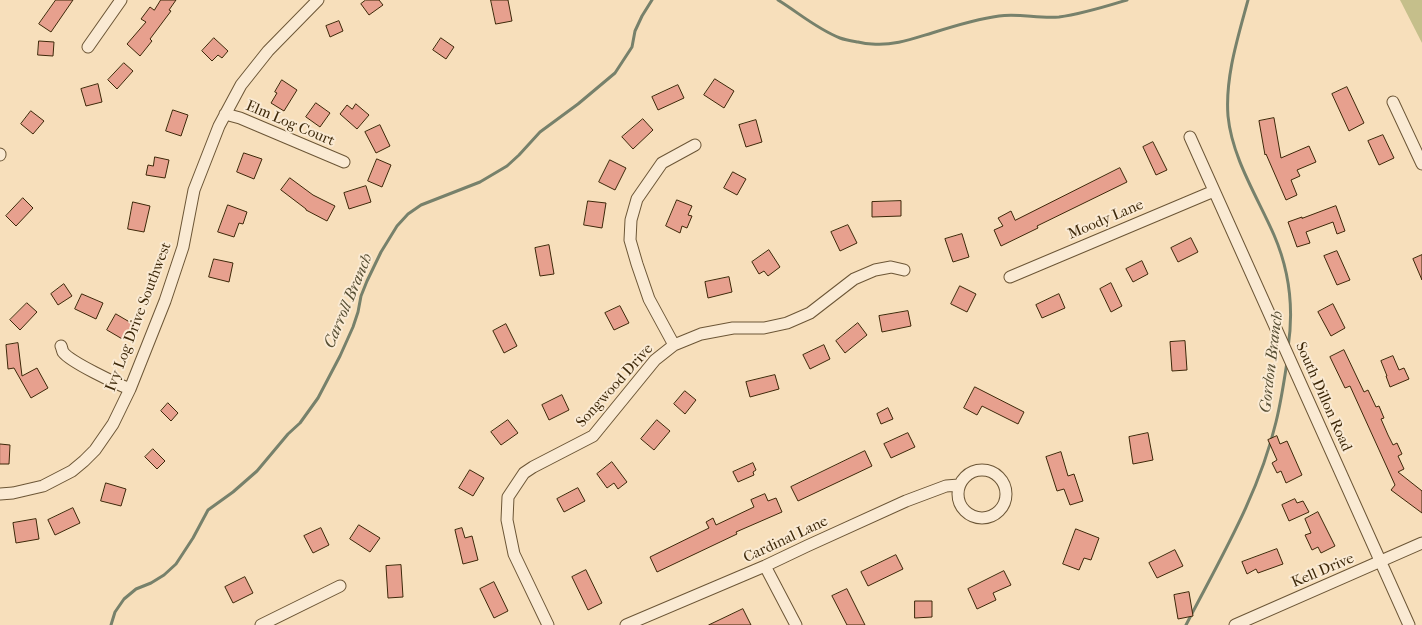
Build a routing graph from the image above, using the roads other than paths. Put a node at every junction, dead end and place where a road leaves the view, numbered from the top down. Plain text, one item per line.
1 (121, 0) edge
2 (318, 0) edge
3 (88, 47) dead end
4 (1394, 102) dead end
5 (225, 114) junction
6 (1190, 137) dead end
7 (695, 145) dead end
8 (344, 162) dead end
9 (1422, 164) edge
10 (1214, 191) junction
11 (904, 270) dead end
12 (1010, 277) dead end
13 (674, 345) junction
14 (61, 346) dead end
15 (130, 389) junction
16 (959, 485) junction
17 (0, 494) edge
18 (1422, 543) edge
19 (1380, 562) junction
20 (765, 566) junction
21 (340, 586) dead end
22 (261, 625) edge
23 (548, 625) edge
24 (626, 625) edge
25 (796, 625) edge
26 (1235, 625) edge
27 (1409, 625) edge

1 - 3 street
2 - 5 street, Ivy Log Drive Southwest
4 - 9 street
5 - 8 street, Elm Log Court
5 - 15 street, Ivy Log Drive Southwest
6 - 10 street, South Dillon Road
7 - 13 street
10 - 12 street, Moody Lane
10 - 19 street, South Dillon Road
11 - 13 street, Songwood Drive
13 - 23 street, Songwood Drive
14 - 15 street
15 - 17 street, Ivy Log Drive Southwest
16 - 16 street
16 - 20 street, Cardinal Lane
18 - 19 street, Kell Drive
19 - 26 street, Kell Drive
19 - 27 street, South Dillon Road
20 - 24 street, Cardinal Lane
20 - 25 street
21 - 22 street

